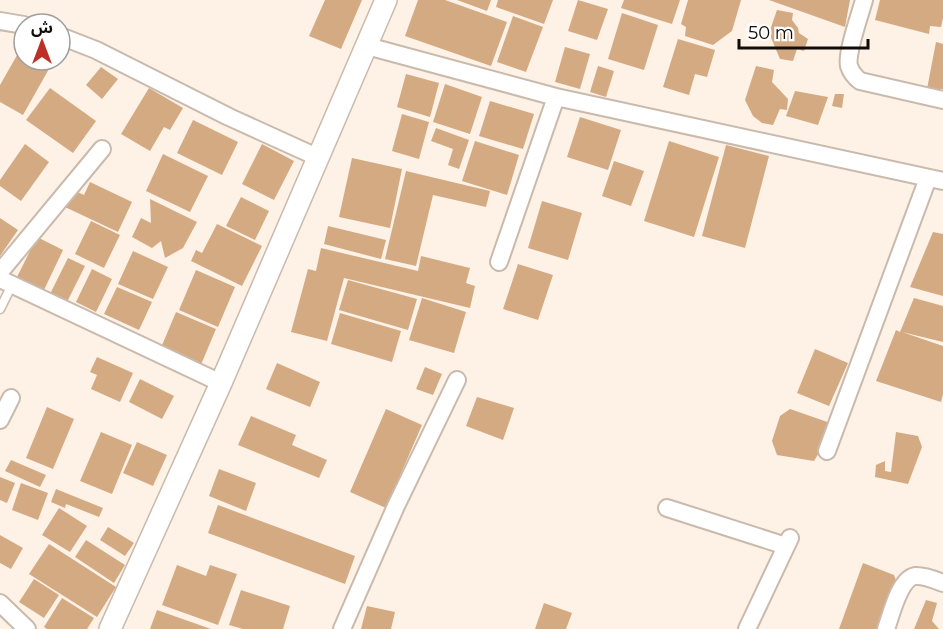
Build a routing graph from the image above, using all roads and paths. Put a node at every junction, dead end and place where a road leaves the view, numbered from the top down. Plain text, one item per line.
1 (386, 0) edge
2 (864, 0) edge
3 (72, 41) edge
4 (367, 46) junction
5 (556, 97) junction
6 (943, 100) edge
7 (102, 149) dead end
8 (317, 157) junction
9 (936, 179) edge
10 (499, 262) dead end
11 (0, 272) edge
12 (6, 282) edge
13 (0, 309) edge
14 (457, 380) dead end
15 (221, 383) junction
16 (10, 398) dead end
17 (0, 420) edge
18 (826, 451) dead end
19 (667, 508) dead end
20 (943, 583) edge
21 (0, 603) edge
22 (27, 629) edge
23 (110, 629) edge
24 (342, 629) edge
25 (747, 629) edge
26 (886, 629) edge

1 - 4 street
2 - 6 street
3 - 8 street
4 - 5 street
4 - 8 street
5 - 9 street
5 - 10 street
7 - 11 street
8 - 15 street
9 - 18 street
12 - 13 lane
12 - 15 street
14 - 24 street
15 - 23 street
16 - 17 street
19 - 25 street
20 - 26 street
21 - 22 street

